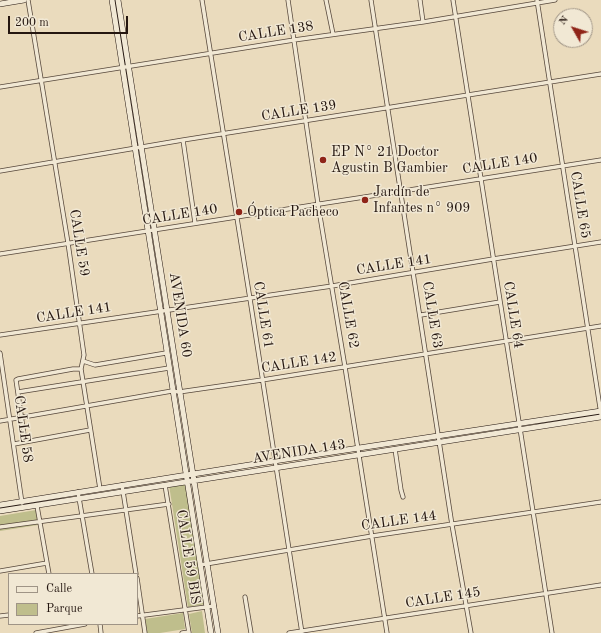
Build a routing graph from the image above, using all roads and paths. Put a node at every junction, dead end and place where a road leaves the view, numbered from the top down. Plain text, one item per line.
1 (24, 0) edge
2 (28, 0) edge
3 (112, 0) edge
4 (118, 0) edge
5 (202, 0) edge
6 (288, 0) edge
7 (326, 0) edge
8 (371, 0) edge
9 (420, 0) edge
10 (453, 0) edge
11 (555, 0) edge
12 (537, 2) edge
13 (0, 4) edge
14 (456, 17) junction
15 (423, 22) junction
16 (375, 28) junction
17 (332, 34) junction
18 (294, 40) junction
19 (210, 53) junction
20 (130, 66) junction
21 (122, 68) junction
22 (601, 74) edge
23 (41, 81) junction
24 (551, 82) junction
25 (0, 87) edge
26 (468, 95) junction
27 (387, 109) junction
28 (306, 120) junction
29 (223, 134) junction
30 (183, 140) junction
31 (141, 147) junction
32 (135, 148) junction
33 (601, 160) edge
34 (55, 163) junction
35 (562, 166) junction
36 (0, 171) edge
37 (482, 178) junction
38 (400, 192) junction
39 (318, 204) junction
40 (236, 217) junction
41 (196, 223) junction
42 (155, 230) junction
43 (148, 232) junction
44 (601, 242) edge
45 (68, 243) junction
46 (575, 246) junction
47 (0, 254) edge
48 (493, 259) junction
49 (414, 273) junction
50 (332, 286) junction
51 (250, 299) junction
52 (500, 302) junction
53 (167, 311) junction
54 (160, 312) junction
55 (421, 315) junction
56 (80, 323) junction
57 (601, 326) edge
58 (588, 328) junction
59 (0, 335) edge
60 (507, 341) junction
61 (0, 353) edge
62 (166, 353) junction
63 (426, 354) junction
64 (83, 361) junction
65 (345, 367) junction
66 (169, 368) junction
67 (81, 369) junction
68 (262, 380) junction
69 (83, 381) junction
70 (18, 392) junction
71 (172, 392) junction
72 (179, 392) junction
73 (87, 406) junction
74 (601, 411) edge
75 (601, 415) edge
76 (22, 417) junction
77 (11, 419) junction
78 (0, 421) edge
79 (519, 424) junction
80 (90, 430) junction
81 (521, 430) junction
82 (439, 436) junction
83 (25, 442) junction
84 (440, 442) junction
85 (14, 444) junction
86 (358, 448) junction
87 (395, 449) junction
88 (359, 454) junction
89 (274, 461) junction
90 (275, 467) junction
91 (193, 474) junction
92 (186, 475) junction
93 (194, 480) junction
94 (187, 481) junction
95 (122, 485) junction
96 (165, 485) junction
97 (100, 489) junction
98 (78, 492) junction
99 (123, 492) junction
100 (404, 497) dead end
101 (80, 499) junction
102 (22, 502) junction
103 (601, 502) edge
104 (169, 504) junction
105 (0, 505) edge
106 (37, 506) junction
107 (23, 508) junction
108 (127, 510) junction
109 (0, 511) edge
110 (534, 512) junction
111 (83, 516) junction
112 (40, 522) junction
113 (452, 524) junction
114 (0, 527) edge
115 (372, 536) junction
116 (288, 549) junction
117 (207, 563) junction
118 (47, 564) junction
119 (200, 565) junction
120 (0, 571) edge
121 (49, 573) edge
122 (92, 573) edge
123 (136, 573) edge
124 (138, 584) edge
125 (601, 585) edge
126 (546, 594) junction
127 (246, 597) dead end
128 (214, 606) junction
129 (467, 606) junction
130 (207, 607) junction
131 (186, 610) junction
132 (143, 615) junction
133 (138, 616) edge
134 (385, 619) junction
135 (56, 625) edge
136 (79, 625) edge
137 (56, 629) junction
138 (44, 632) edge
139 (301, 632) edge
140 (36, 633) edge
141 (146, 633) edge
142 (182, 633) edge
143 (189, 633) edge
144 (211, 633) edge
145 (218, 633) edge
146 (251, 633) edge
147 (289, 633) edge
148 (387, 633) edge
149 (471, 633) edge
150 (552, 633) edge

1 - 13 main road
2 - 23 street, CALLE 59
3 - 21 main road, AVENIDA 60
4 - 20 main road, AVENIDA 60
5 - 19 street, CALLE 61
6 - 18 street, CALLE 62
7 - 17 street
8 - 16 street, CALLE 63
9 - 15 street
10 - 14 street, CALLE 64
11 - 12 street, CALLE 138
12 - 14 street, CALLE 138
12 - 24 street, CALLE 65
14 - 15 street, CALLE 138
14 - 26 street, CALLE 64
15 - 16 street, CALLE 138
16 - 17 street, CALLE 138
16 - 27 street, CALLE 63
17 - 18 street, CALLE 138
18 - 19 street, CALLE 138
18 - 28 street, CALLE 62
19 - 20 street, CALLE 138
19 - 29 street, CALLE 61
20 - 21 street, CALLE 138
20 - 31 main road, AVENIDA 60
21 - 23 street, CALLE 138
21 - 32 main road, AVENIDA 60
22 - 24 street, CALLE 139
23 - 25 street, CALLE 138
23 - 34 street, CALLE 59
24 - 26 street, CALLE 139
24 - 35 street, CALLE 65
26 - 27 street, CALLE 139
26 - 37 street, CALLE 64
27 - 28 street, CALLE 139
27 - 38 street, CALLE 63
28 - 29 street, CALLE 139
28 - 39 street, CALLE 62
29 - 30 street, CALLE 139
29 - 40 street, CALLE 61
30 - 31 street, CALLE 139
30 - 41 street
31 - 32 street, CALLE 139
31 - 42 main road, AVENIDA 60
32 - 34 street, CALLE 139
32 - 43 main road, AVENIDA 60
33 - 35 street, CALLE 140
34 - 36 street, CALLE 139
34 - 45 street, CALLE 59
35 - 37 street, CALLE 140
35 - 46 street, CALLE 65
37 - 38 street, CALLE 140
37 - 48 street, CALLE 64
38 - 39 street, CALLE 140
38 - 49 street, CALLE 63
39 - 40 street, CALLE 140
39 - 50 street, CALLE 62
40 - 41 street, CALLE 140
40 - 51 street, CALLE 61
41 - 42 street, CALLE 140
42 - 43 street, CALLE 140
42 - 53 main road, AVENIDA 60
43 - 45 street, CALLE 140
43 - 54 main road, AVENIDA 60
44 - 46 street, CALLE 141
45 - 47 street, CALLE 140
45 - 56 street, CALLE 59
46 - 48 street, CALLE 141
46 - 58 street, CALLE 65
48 - 49 street, CALLE 141
48 - 52 street, CALLE 64
49 - 50 street, CALLE 141
49 - 55 street, CALLE 63
50 - 51 street, CALLE 141
50 - 65 street, CALLE 62
51 - 53 street, CALLE 141
51 - 68 street, CALLE 61
52 - 55 street
52 - 60 street, CALLE 64
53 - 54 street, CALLE 141
53 - 72 main road, AVENIDA 60
54 - 56 street, CALLE 141
54 - 62 main road, AVENIDA 60
55 - 63 street, CALLE 63
56 - 59 street, CALLE 141
56 - 64 street, CALLE 59
57 - 58 street, CALLE 142
58 - 60 street, CALLE 142
58 - 74 street, CALLE 65
60 - 63 street, CALLE 142
60 - 79 street, CALLE 64
61 - 77 street, CALLE 58
62 - 64 street
62 - 66 main road, AVENIDA 60
63 - 65 street, CALLE 142
63 - 82 street, CALLE 63
64 - 67 street, CALLE 59
65 - 68 street, CALLE 142
65 - 86 street, CALLE 62
66 - 69 street
66 - 71 main road, AVENIDA 60
67 - 69 street, CALLE 59
67 - 70 street
68 - 72 street, CALLE 142
68 - 89 street, CALLE 61
69 - 70 street
69 - 73 street, CALLE 59
70 - 76 street
71 - 72 street, CALLE 142
71 - 73 street, CALLE 142
71 - 92 main road, AVENIDA 60
72 - 91 main road, AVENIDA 60
73 - 76 street, CALLE 142
73 - 80 street, CALLE 59
74 - 75 street, CALLE 65
74 - 79 main road, AVENIDA 143
75 - 81 main road, AVENIDA 143
76 - 77 street, CALLE 142
76 - 83 street
77 - 78 street, CALLE 142
77 - 85 street, CALLE 58
79 - 81 street, CALLE 64
79 - 82 main road, AVENIDA 143
80 - 83 street
80 - 97 street, CALLE 59
81 - 84 main road, AVENIDA 143
81 - 110 street, CALLE 64
82 - 84 street, CALLE 63
82 - 86 main road, AVENIDA 143
83 - 85 street
84 - 87 main road, AVENIDA 143
84 - 113 street, CALLE 63
85 - 102 street, CALLE 58
86 - 88 street, CALLE 62
86 - 89 main road, AVENIDA 143
87 - 88 main road, AVENIDA 143
87 - 100 street
88 - 90 main road, AVENIDA 143
88 - 115 street, CALLE 62
89 - 90 street, CALLE 61
89 - 91 main road, AVENIDA 143
90 - 93 main road, AVENIDA 143
90 - 116 street, CALLE 61
91 - 92 main road, AVENIDA 143
91 - 93 main road, AVENIDA 60
92 - 94 main road, AVENIDA 60
92 - 95 main road, AVENIDA 143
93 - 94 main road, AVENIDA 143
93 - 117 main road, AVENIDA 60
94 - 96 main road, AVENIDA 143
94 - 119 main road, AVENIDA 60
95 - 97 main road, AVENIDA 143
95 - 99 street
96 - 99 main road, AVENIDA 143
96 - 104 street, CALLE 59 BIS
97 - 98 main road, AVENIDA 143
98 - 101 street
98 - 102 main road, AVENIDA 143
99 - 101 main road, AVENIDA 143
99 - 108 street
101 - 106 main road, AVENIDA 143
101 - 111 street
102 - 105 main road, AVENIDA 143
102 - 107 street, CALLE 58
103 - 110 street, CALLE 144
104 - 108 street
104 - 131 street, CALLE 59 BIS
106 - 107 main road, AVENIDA 143
106 - 112 street
107 - 109 main road, AVENIDA 143
108 - 111 street
108 - 123 street
110 - 113 street, CALLE 144
110 - 126 street, CALLE 64
111 - 112 street
111 - 122 street
112 - 114 street
112 - 118 street
113 - 115 street, CALLE 144
113 - 129 street, CALLE 63
115 - 116 street, CALLE 144
115 - 134 street, CALLE 62
116 - 117 street, CALLE 144
116 - 139 street, CALLE 61
117 - 119 street, CALLE 144
117 - 128 main road, AVENIDA 60
118 - 120 street
118 - 121 street
119 - 130 main road, AVENIDA 60
124 - 132 street
125 - 126 street, CALLE 145
126 - 129 street, CALLE 145
126 - 150 street, CALLE 64
127 - 146 street
128 - 130 street
128 - 145 main road, AVENIDA 60
129 - 134 street, CALLE 145
129 - 149 street, CALLE 63
130 - 131 street
130 - 144 main road, AVENIDA 60
131 - 132 street
131 - 143 street, CALLE 59 BIS
132 - 133 street
132 - 141 street
134 - 139 street, CALLE 145
134 - 148 street, CALLE 62
135 - 137 street
136 - 137 street
137 - 138 street
138 - 140 street
139 - 147 street, CALLE 145
142 - 143 street

